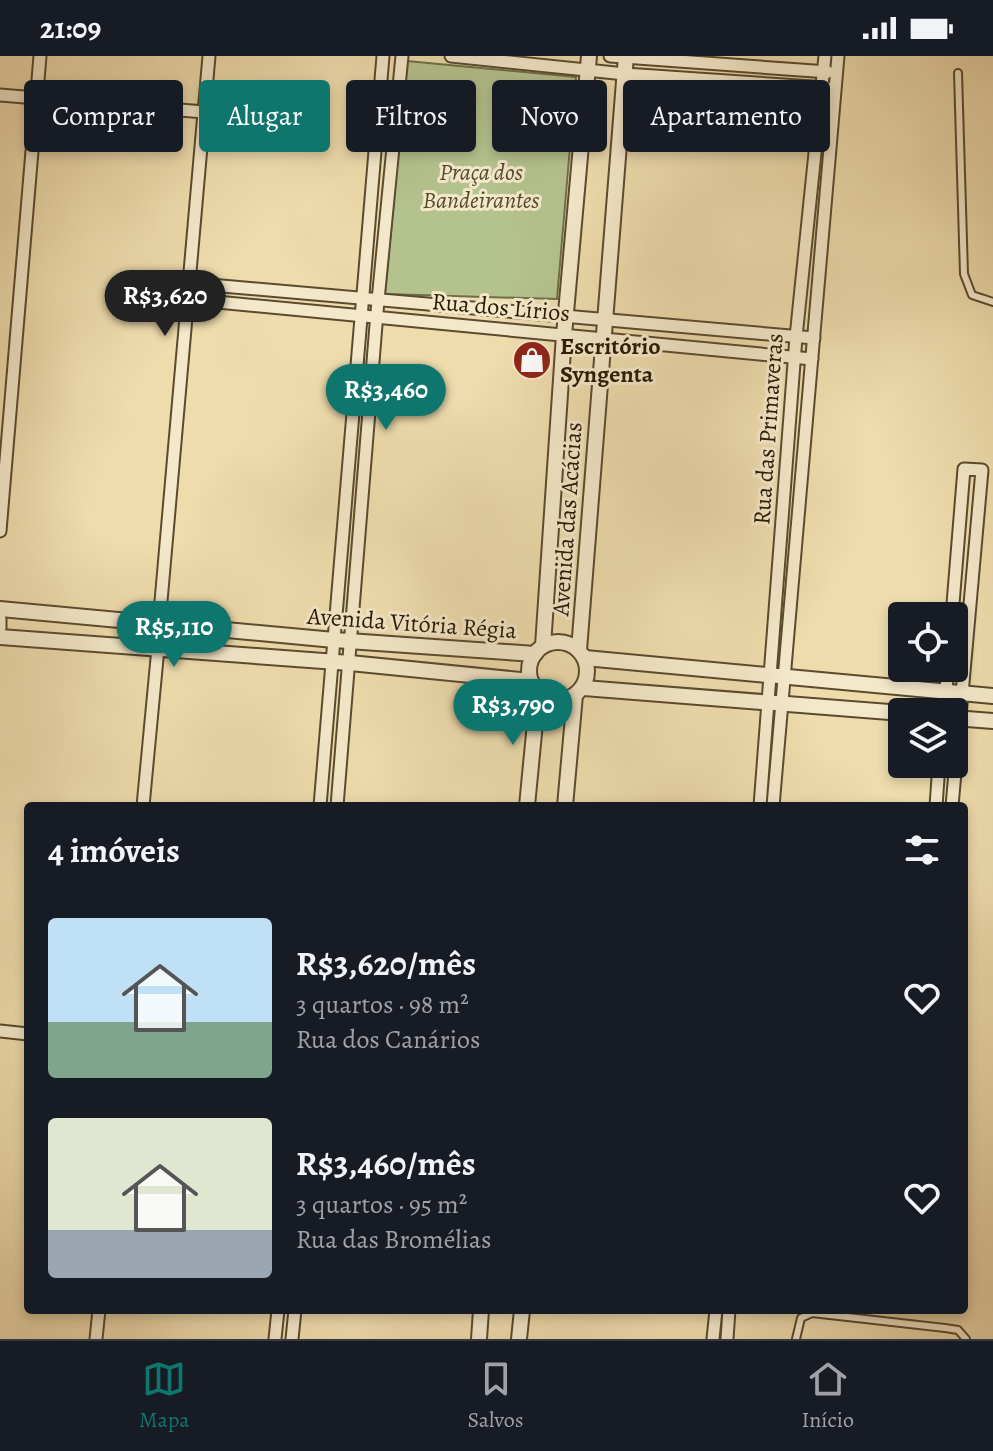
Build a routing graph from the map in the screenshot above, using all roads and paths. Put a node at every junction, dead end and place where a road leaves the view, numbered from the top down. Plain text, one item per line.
1 (40, 56) edge
2 (209, 56) edge
3 (383, 56) edge
4 (402, 56) edge
5 (451, 56) edge
6 (610, 56) edge
7 (825, 56) edge
8 (838, 56) edge
9 (626, 57) edge
10 (589, 63) edge
11 (823, 71) junction
12 (837, 72) junction
13 (958, 73) dead end
14 (625, 74) junction
15 (38, 80) edge
16 (207, 80) edge
17 (715, 80) edge
18 (822, 80) edge
19 (830, 88) edge
20 (836, 88) junction
21 (0, 95) edge
22 (24, 97) edge
23 (32, 152) edge
24 (200, 152) edge
25 (814, 152) edge
26 (188, 283) junction
27 (186, 299) junction
28 (362, 299) junction
29 (378, 300) junction
30 (993, 302) edge
31 (360, 316) junction
32 (567, 316) junction
33 (377, 318) junction
34 (604, 320) junction
35 (564, 335) junction
36 (796, 337) junction
37 (814, 338) junction
38 (602, 339) junction
39 (795, 357) junction
40 (812, 359) junction
41 (0, 531) edge
42 (953, 602) edge
43 (0, 609) edge
44 (0, 619) edge
45 (159, 624) junction
46 (968, 626) edge
47 (0, 628) edge
48 (0, 637) edge
49 (334, 640) junction
50 (353, 641) junction
51 (158, 648) junction
52 (539, 650) junction
53 (582, 654) junction
54 (332, 663) junction
55 (350, 663) junction
56 (778, 677) junction
57 (947, 682) edge
58 (963, 682) edge
59 (534, 686) junction
60 (579, 691) junction
61 (946, 691) junction
62 (962, 693) junction
63 (993, 696) edge
64 (945, 698) edge
65 (961, 698) edge
66 (776, 703) junction
67 (888, 712) edge
68 (968, 719) edge
69 (993, 721) edge
70 (938, 778) edge
71 (954, 778) edge
72 (143, 802) edge
73 (320, 802) edge
74 (337, 802) edge
75 (527, 802) edge
76 (565, 802) edge
77 (761, 802) edge
78 (773, 802) edge
79 (936, 802) edge
80 (952, 802) edge
81 (0, 1031) edge
82 (24, 1034) edge
83 (99, 1314) edge
84 (278, 1314) edge
85 (295, 1314) edge
86 (481, 1314) edge
87 (522, 1314) edge
88 (716, 1314) edge
89 (729, 1314) edge
90 (810, 1314) edge
91 (821, 1314) edge
92 (96, 1339) edge
93 (275, 1339) edge
94 (292, 1339) edge
95 (479, 1339) edge
96 (519, 1339) edge
97 (713, 1339) edge
98 (727, 1339) edge
99 (796, 1339) edge
100 (966, 1339) edge

1 - 15 street
2 - 16 street
3 - 28 street
4 - 29 street
5 - 10 street
6 - 9 street
7 - 11 street, Rua das Primaveras
8 - 12 street, Rua das Primaveras
9 - 11 street
9 - 14 street, Avenida das Acácias
10 - 14 street
10 - 32 street, Avenida das Acácias
11 - 12 street
11 - 18 street, Rua das Primaveras
12 - 20 street, Rua das Primaveras
13 - 30 lane
14 - 17 street
14 - 34 street, Avenida das Acácias
19 - 20 street
20 - 37 street, Rua das Primaveras
21 - 22 street
23 - 41 street
24 - 26 street
25 - 36 street, Rua das Primaveras
26 - 27 street
26 - 28 street, Rua dos Lírios
27 - 31 street, Rua dos Lírios
27 - 45 street
28 - 29 street, Rua dos Lírios
28 - 31 street
29 - 32 street, Rua dos Lírios
29 - 33 street
31 - 33 street, Rua dos Lírios
31 - 49 street
32 - 34 street, Rua dos Lírios
32 - 35 street, Avenida das Acácias
33 - 35 street, Rua dos Lírios
33 - 50 street
34 - 36 street, Rua dos Lírios
34 - 38 street, Avenida das Acácias
35 - 38 street, Rua dos Lírios
35 - 52 street, Avenida das Acácias
36 - 37 street, Rua dos Lírios
36 - 39 street, Rua das Primaveras
37 - 40 street, Rua das Primaveras
38 - 39 street, Rua dos Lírios
38 - 53 street, Avenida das Acácias
39 - 40 street, Rua dos Lírios
39 - 56 street, Rua das Primaveras
40 - 56 street, Rua das Primaveras
42 - 46 street
43 - 45 street, Avenida Vitória Régia
44 - 47 street
45 - 49 street, Avenida Vitória Régia
45 - 51 street
48 - 51 street, Avenida Vitória Régia
49 - 50 street, Avenida Vitória Régia
49 - 54 street
50 - 52 street, Avenida Vitória Régia
50 - 55 street
51 - 54 street, Avenida Vitória Régia
51 - 72 street
52 - 53 street
52 - 59 street
53 - 56 street
53 - 60 street
54 - 55 street, Avenida Vitória Régia
54 - 73 street
55 - 59 street, Avenida Vitória Régia
55 - 74 street
56 - 61 street
56 - 66 street, Rua das Primaveras
57 - 61 street
58 - 62 street
59 - 60 street
59 - 75 street
60 - 66 street
60 - 76 street
61 - 62 street
61 - 64 street
62 - 63 street
62 - 65 street
66 - 67 street
66 - 77 street, Rua das Primaveras
66 - 78 street, Rua das Primaveras
68 - 69 street
70 - 79 street
71 - 80 street
81 - 82 street
83 - 92 street
84 - 93 street
85 - 94 street
86 - 95 street
87 - 96 street
88 - 97 street
89 - 98 street
90 - 99 lane
91 - 100 lane

